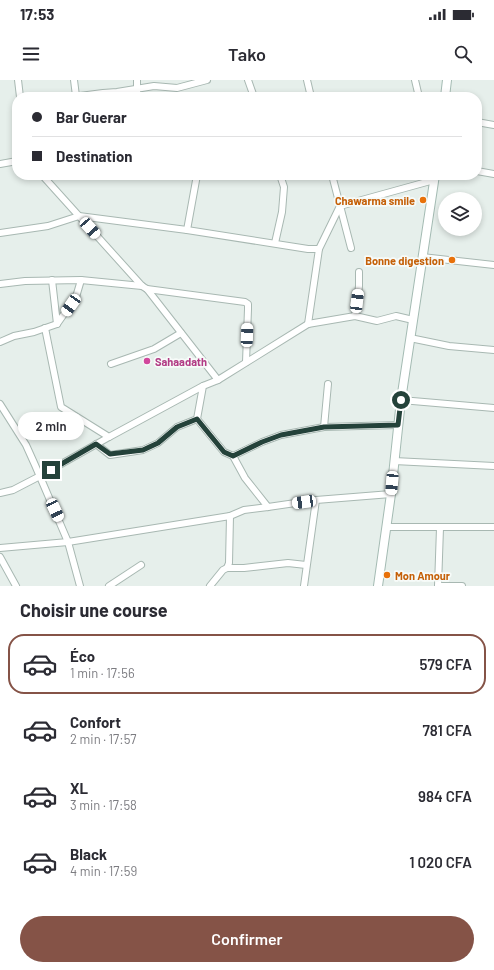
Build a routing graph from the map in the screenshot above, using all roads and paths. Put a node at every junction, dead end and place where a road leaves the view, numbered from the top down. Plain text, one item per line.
1 (18, 80) edge
2 (74, 80) edge
3 (137, 80) edge
4 (207, 80) edge
5 (248, 80) edge
6 (415, 80) edge
7 (447, 80) edge
8 (309, 81) edge
9 (137, 89) junction
10 (19, 92) edge
11 (74, 92) edge
12 (110, 92) edge
13 (252, 92) edge
14 (310, 92) edge
15 (418, 92) edge
16 (446, 92) edge
17 (482, 123) edge
18 (494, 125) edge
19 (12, 163) edge
20 (0, 164) edge
21 (482, 172) edge
22 (494, 174) edge
23 (47, 180) edge
24 (198, 180) edge
25 (282, 180) edge
26 (333, 180) edge
27 (424, 180) edge
28 (434, 180) edge
29 (340, 206) junction
30 (79, 216) junction
31 (187, 230) junction
32 (0, 233) edge
33 (275, 243) junction
34 (351, 248) dead end
35 (319, 249) junction
36 (422, 257) junction
37 (494, 265) edge
38 (359, 272) dead end
39 (52, 280) junction
40 (81, 280) junction
41 (0, 284) edge
42 (145, 288) junction
43 (355, 316) junction
44 (413, 320) junction
45 (57, 324) junction
46 (308, 324) junction
47 (45, 328) junction
48 (181, 333) junction
49 (410, 338) junction
50 (0, 342) edge
51 (494, 350) edge
52 (246, 362) junction
53 (111, 364) dead end
54 (218, 380) junction
55 (328, 384) dead end
56 (203, 386) junction
57 (401, 400) junction
58 (0, 404) edge
59 (494, 408) edge
60 (197, 419) junction
61 (398, 425) junction
62 (324, 427) junction
63 (109, 437) junction
64 (96, 444) junction
65 (233, 456) junction
66 (394, 461) junction
67 (494, 466) edge
68 (40, 476) junction
69 (0, 493) edge
70 (391, 494) junction
71 (316, 500) junction
72 (268, 506) junction
73 (230, 516) junction
74 (386, 527) junction
75 (494, 527) edge
76 (440, 528) junction
77 (68, 542) junction
78 (0, 548) edge
79 (0, 557) edge
80 (141, 565) dead end
81 (306, 565) junction
82 (227, 568) junction
83 (16, 586) edge
84 (80, 586) edge
85 (108, 586) edge
86 (210, 586) edge
87 (304, 586) edge
88 (378, 586) edge
89 (438, 586) edge
90 (462, 586) edge

1 - 10 street
2 - 11 street
3 - 9 street
4 - 9 street
5 - 13 street
6 - 15 street
7 - 16 main road
8 - 14 street
9 - 12 street
17 - 18 street
19 - 20 street
21 - 22 street
23 - 30 street
24 - 31 street
25 - 33 street
26 - 29 street
27 - 29 street
28 - 36 main road
29 - 34 street
29 - 35 street
30 - 31 street
30 - 32 street
30 - 42 street
31 - 33 street
33 - 35 street
35 - 46 street
36 - 37 street
36 - 44 main road
38 - 43 street
39 - 40 street
39 - 41 street
39 - 45 street
40 - 42 street
40 - 45 street
42 - 48 street
42 - 52 street
43 - 44 street
43 - 46 street
44 - 49 main road
45 - 47 street
46 - 52 street
47 - 50 street
47 - 63 street
48 - 53 street
48 - 54 street
49 - 51 street
49 - 57 main road
52 - 54 street
54 - 56 street
55 - 62 street
56 - 60 street
56 - 63 street
57 - 59 street
57 - 61 main road
58 - 68 street
60 - 64 street
60 - 65 street
61 - 62 street
61 - 66 main road
62 - 65 street
63 - 64 street
64 - 68 street
65 - 72 street
66 - 67 street
66 - 70 main road
68 - 69 street
68 - 77 street
70 - 71 street
70 - 74 main road
71 - 72 street
71 - 81 street
72 - 73 street
73 - 77 street
73 - 82 street
74 - 76 street
74 - 88 main road
75 - 76 street
76 - 89 street
77 - 78 street
77 - 84 street
79 - 83 street
80 - 85 street
81 - 82 street
81 - 87 street
82 - 86 street
89 - 90 street

